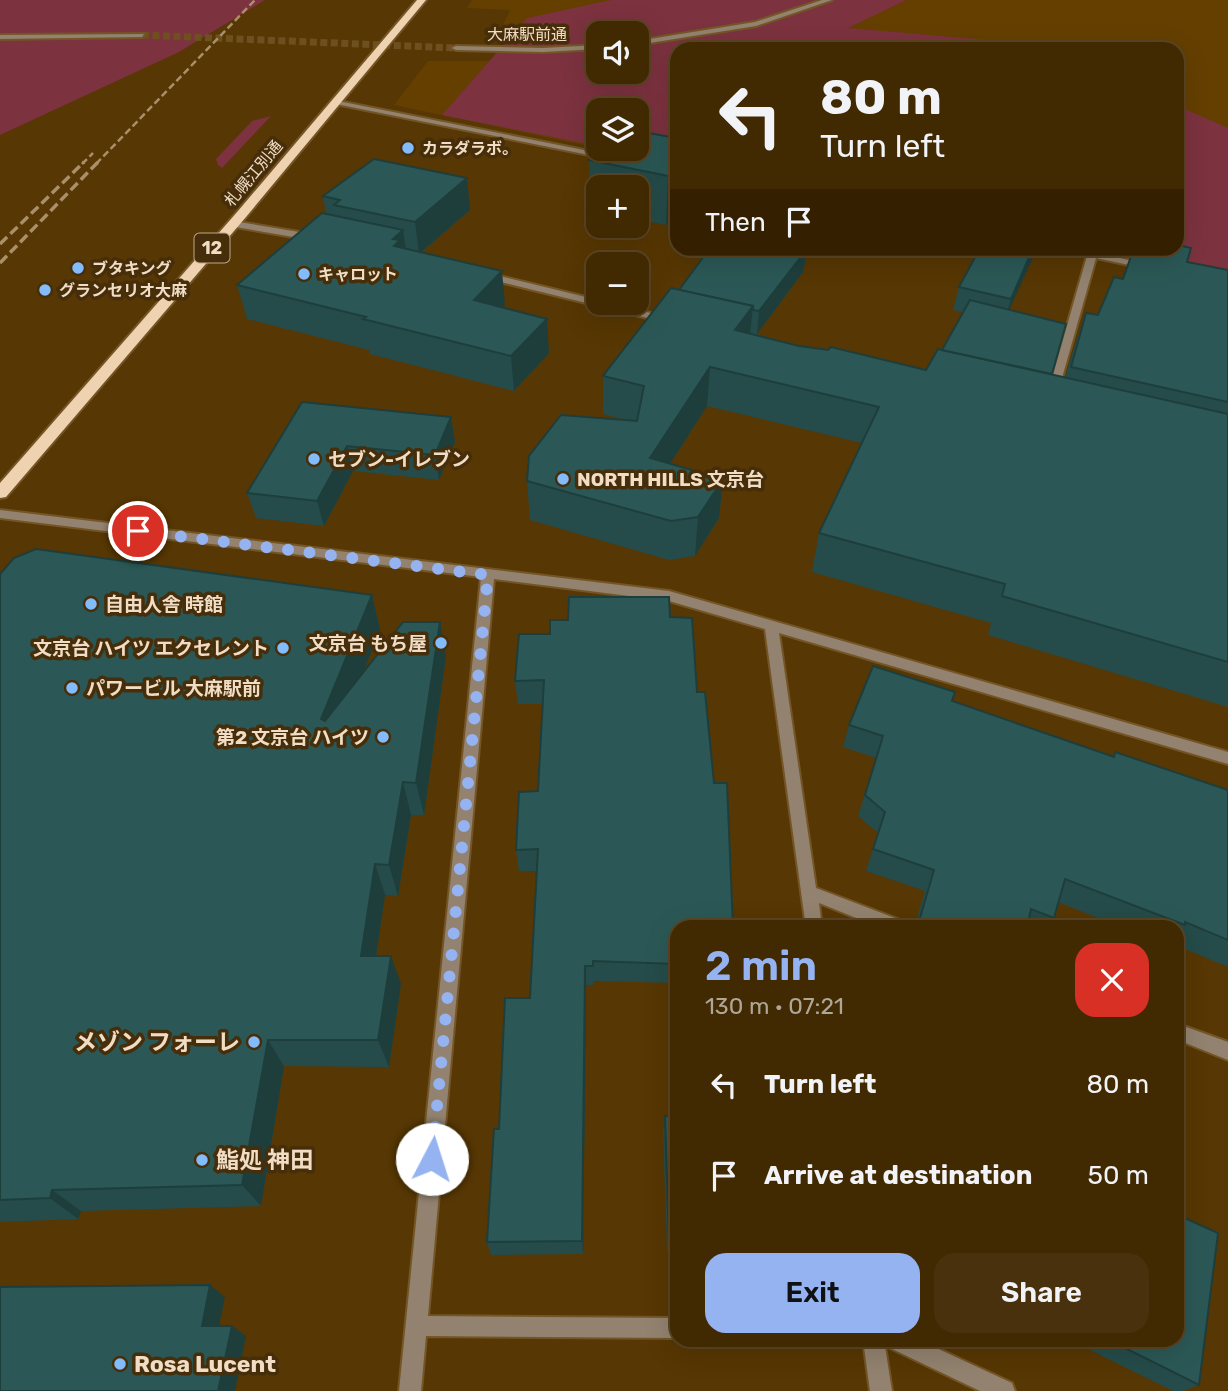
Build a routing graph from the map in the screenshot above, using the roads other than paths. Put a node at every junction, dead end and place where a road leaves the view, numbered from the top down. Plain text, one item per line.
1 (422, 0) edge
2 (829, 0) edge
3 (142, 35) tunnel mouth
4 (0, 37) edge
5 (649, 41) edge
6 (456, 48) tunnel mouth
7 (586, 48) edge
8 (336, 102) junction
9 (586, 152) edge
10 (233, 224) junction
11 (331, 241) edge
12 (1091, 256) edge
13 (1102, 256) edge
14 (1160, 268) edge
15 (480, 275) edge
16 (682, 323) edge
17 (1051, 397) edge
18 (0, 493) edge
19 (0, 514) edge
20 (488, 575) junction
21 (771, 626) junction
22 (1228, 758) edge
23 (809, 892) junction
24 (813, 920) edge
25 (881, 920) edge
26 (1184, 1034) edge
27 (1228, 1051) edge
28 (416, 1326) junction
29 (670, 1328) edge
30 (874, 1347) edge
31 (910, 1347) edge
32 (410, 1391) edge
33 (881, 1391) edge
34 (1004, 1391) edge

1 - 8 highway, 札幌江別通 / 12
2 - 5 street
3 - 4 street
6 - 7 street, 大麻駅前通
8 - 9 street
8 - 10 highway, 札幌江別通 / 12
10 - 11 street
10 - 18 highway, 札幌江別通 / 12
12 - 17 street
13 - 14 street
15 - 16 street
19 - 20 street
20 - 21 street
20 - 28 street
21 - 22 street
21 - 23 street
23 - 24 street
23 - 25 street
26 - 27 street
28 - 29 street
28 - 32 street
30 - 33 street
31 - 34 street

